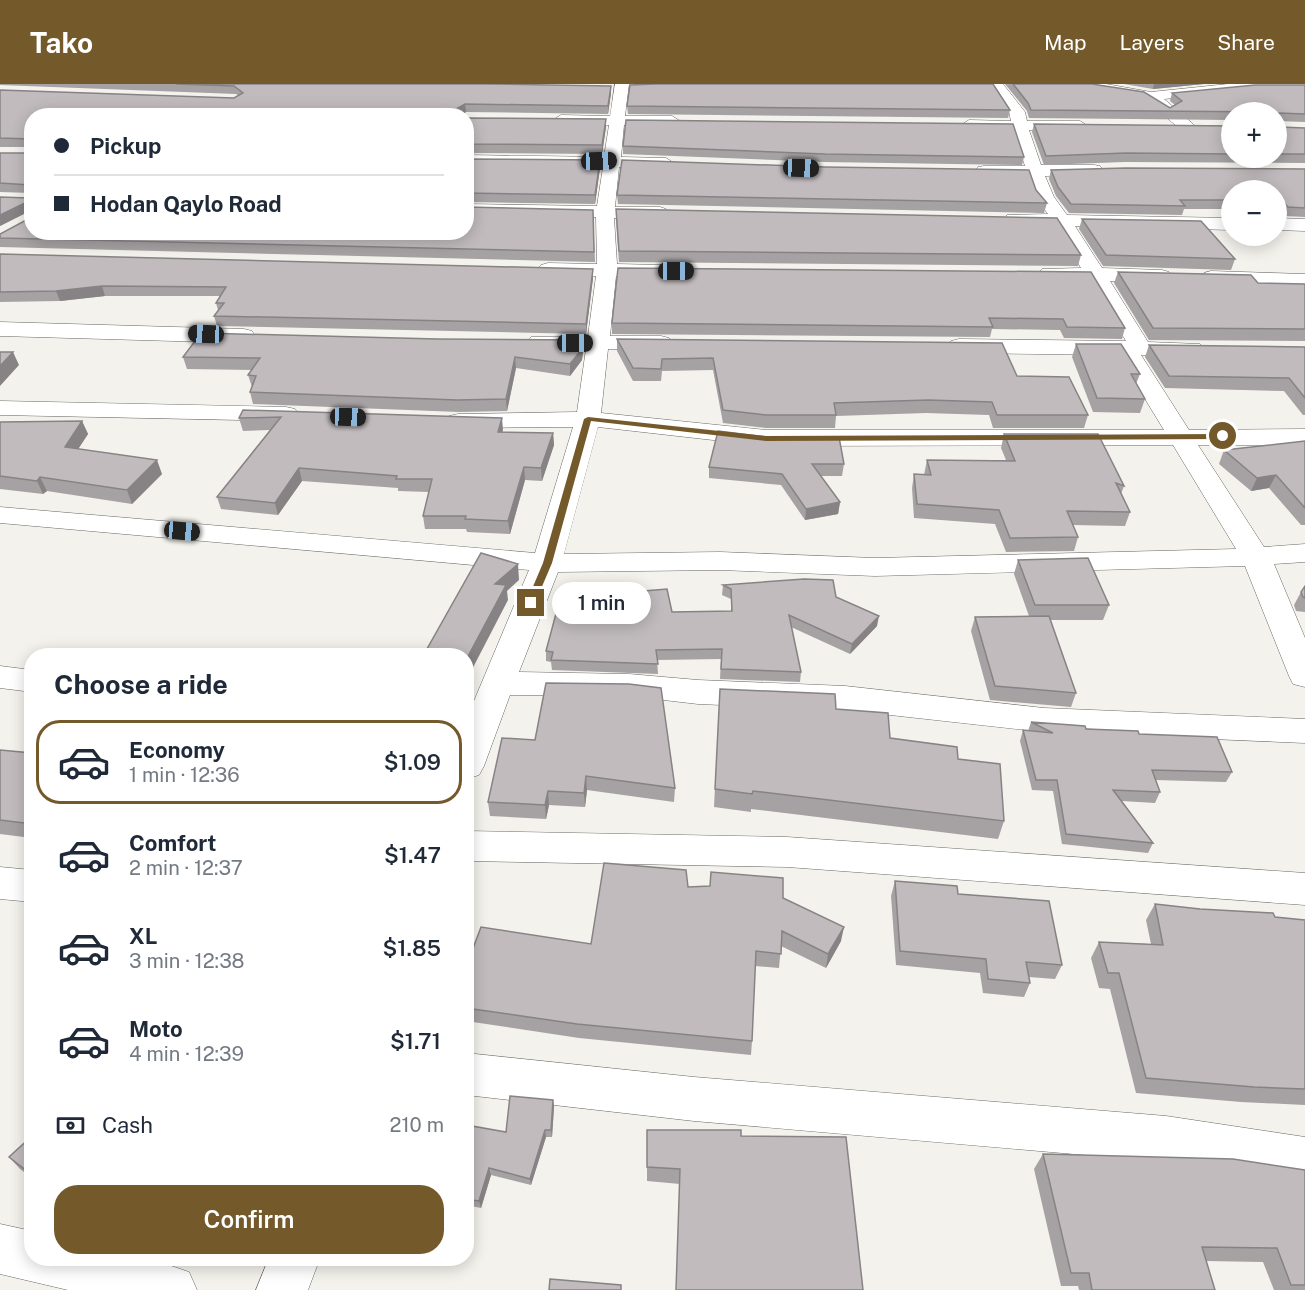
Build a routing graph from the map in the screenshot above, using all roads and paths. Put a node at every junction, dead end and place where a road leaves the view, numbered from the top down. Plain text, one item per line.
1 (996, 84) edge
2 (1059, 84) edge
3 (1081, 84) edge
4 (621, 86) edge
5 (1305, 87) edge
6 (1151, 96) junction
7 (548, 120) edge
8 (617, 120) junction
9 (688, 121) edge
10 (949, 125) edge
11 (1020, 126) junction
12 (1095, 126) edge
13 (1162, 126) edge
14 (474, 160) edge
15 (612, 161) junction
16 (683, 164) edge
17 (1113, 169) edge
18 (966, 171) edge
19 (1036, 172) junction
20 (474, 209) edge
21 (605, 212) junction
22 (675, 213) edge
23 (992, 219) edge
24 (1062, 220) junction
25 (1221, 224) edge
26 (1287, 225) edge
27 (1305, 225) edge
28 (524, 268) edge
29 (607, 270) junction
30 (678, 271) edge
31 (1034, 273) edge
32 (1094, 274) junction
33 (1305, 280) edge
34 (0, 328) edge
35 (262, 336) edge
36 (518, 342) edge
37 (598, 343) junction
38 (682, 344) edge
39 (933, 346) edge
40 (1133, 348) junction
41 (1211, 349) edge
42 (0, 408) edge
43 (306, 415) edge
44 (588, 419) junction
45 (436, 420) edge
46 (1182, 436) junction
47 (1305, 437) edge
48 (0, 515) edge
49 (1305, 553) edge
50 (1256, 557) junction
51 (547, 563) junction
52 (1305, 676) edge
53 (0, 677) edge
54 (24, 680) edge
55 (483, 703) edge
56 (1305, 731) edge
57 (474, 736) edge
58 (474, 846) edge
59 (0, 883) edge
60 (24, 885) edge
61 (1305, 889) edge
62 (474, 1075) edge
63 (1305, 1161) edge
64 (0, 1249) edge
65 (24, 1254) edge
66 (74, 1266) edge
67 (292, 1266) edge
68 (171, 1290) edge
69 (282, 1290) edge

1 - 11 street
2 - 3 street
3 - 6 street
4 - 8 street
5 - 6 street
6 - 13 street
7 - 8 street
8 - 9 street
8 - 15 street
10 - 11 street
11 - 12 street
11 - 19 street
14 - 15 street
15 - 16 street
15 - 21 street
17 - 19 street
18 - 19 street
19 - 24 street
20 - 21 street
21 - 22 street
21 - 29 street
23 - 24 street
24 - 25 street
24 - 32 street
26 - 27 street
28 - 29 street
29 - 30 street
29 - 37 street
31 - 32 street
32 - 33 street
32 - 40 street
34 - 35 street
36 - 37 street
37 - 38 street
37 - 44 street
39 - 40 street
40 - 41 street
40 - 46 street
42 - 43 street
44 - 45 street
44 - 46 street
44 - 51 street
46 - 47 street
46 - 50 street
48 - 51 street
49 - 50 street
50 - 51 street
50 - 52 street
51 - 55 street
53 - 54 street
55 - 56 street
55 - 57 street
58 - 61 street
59 - 60 street
62 - 63 street
64 - 65 street
66 - 68 street
67 - 69 street

